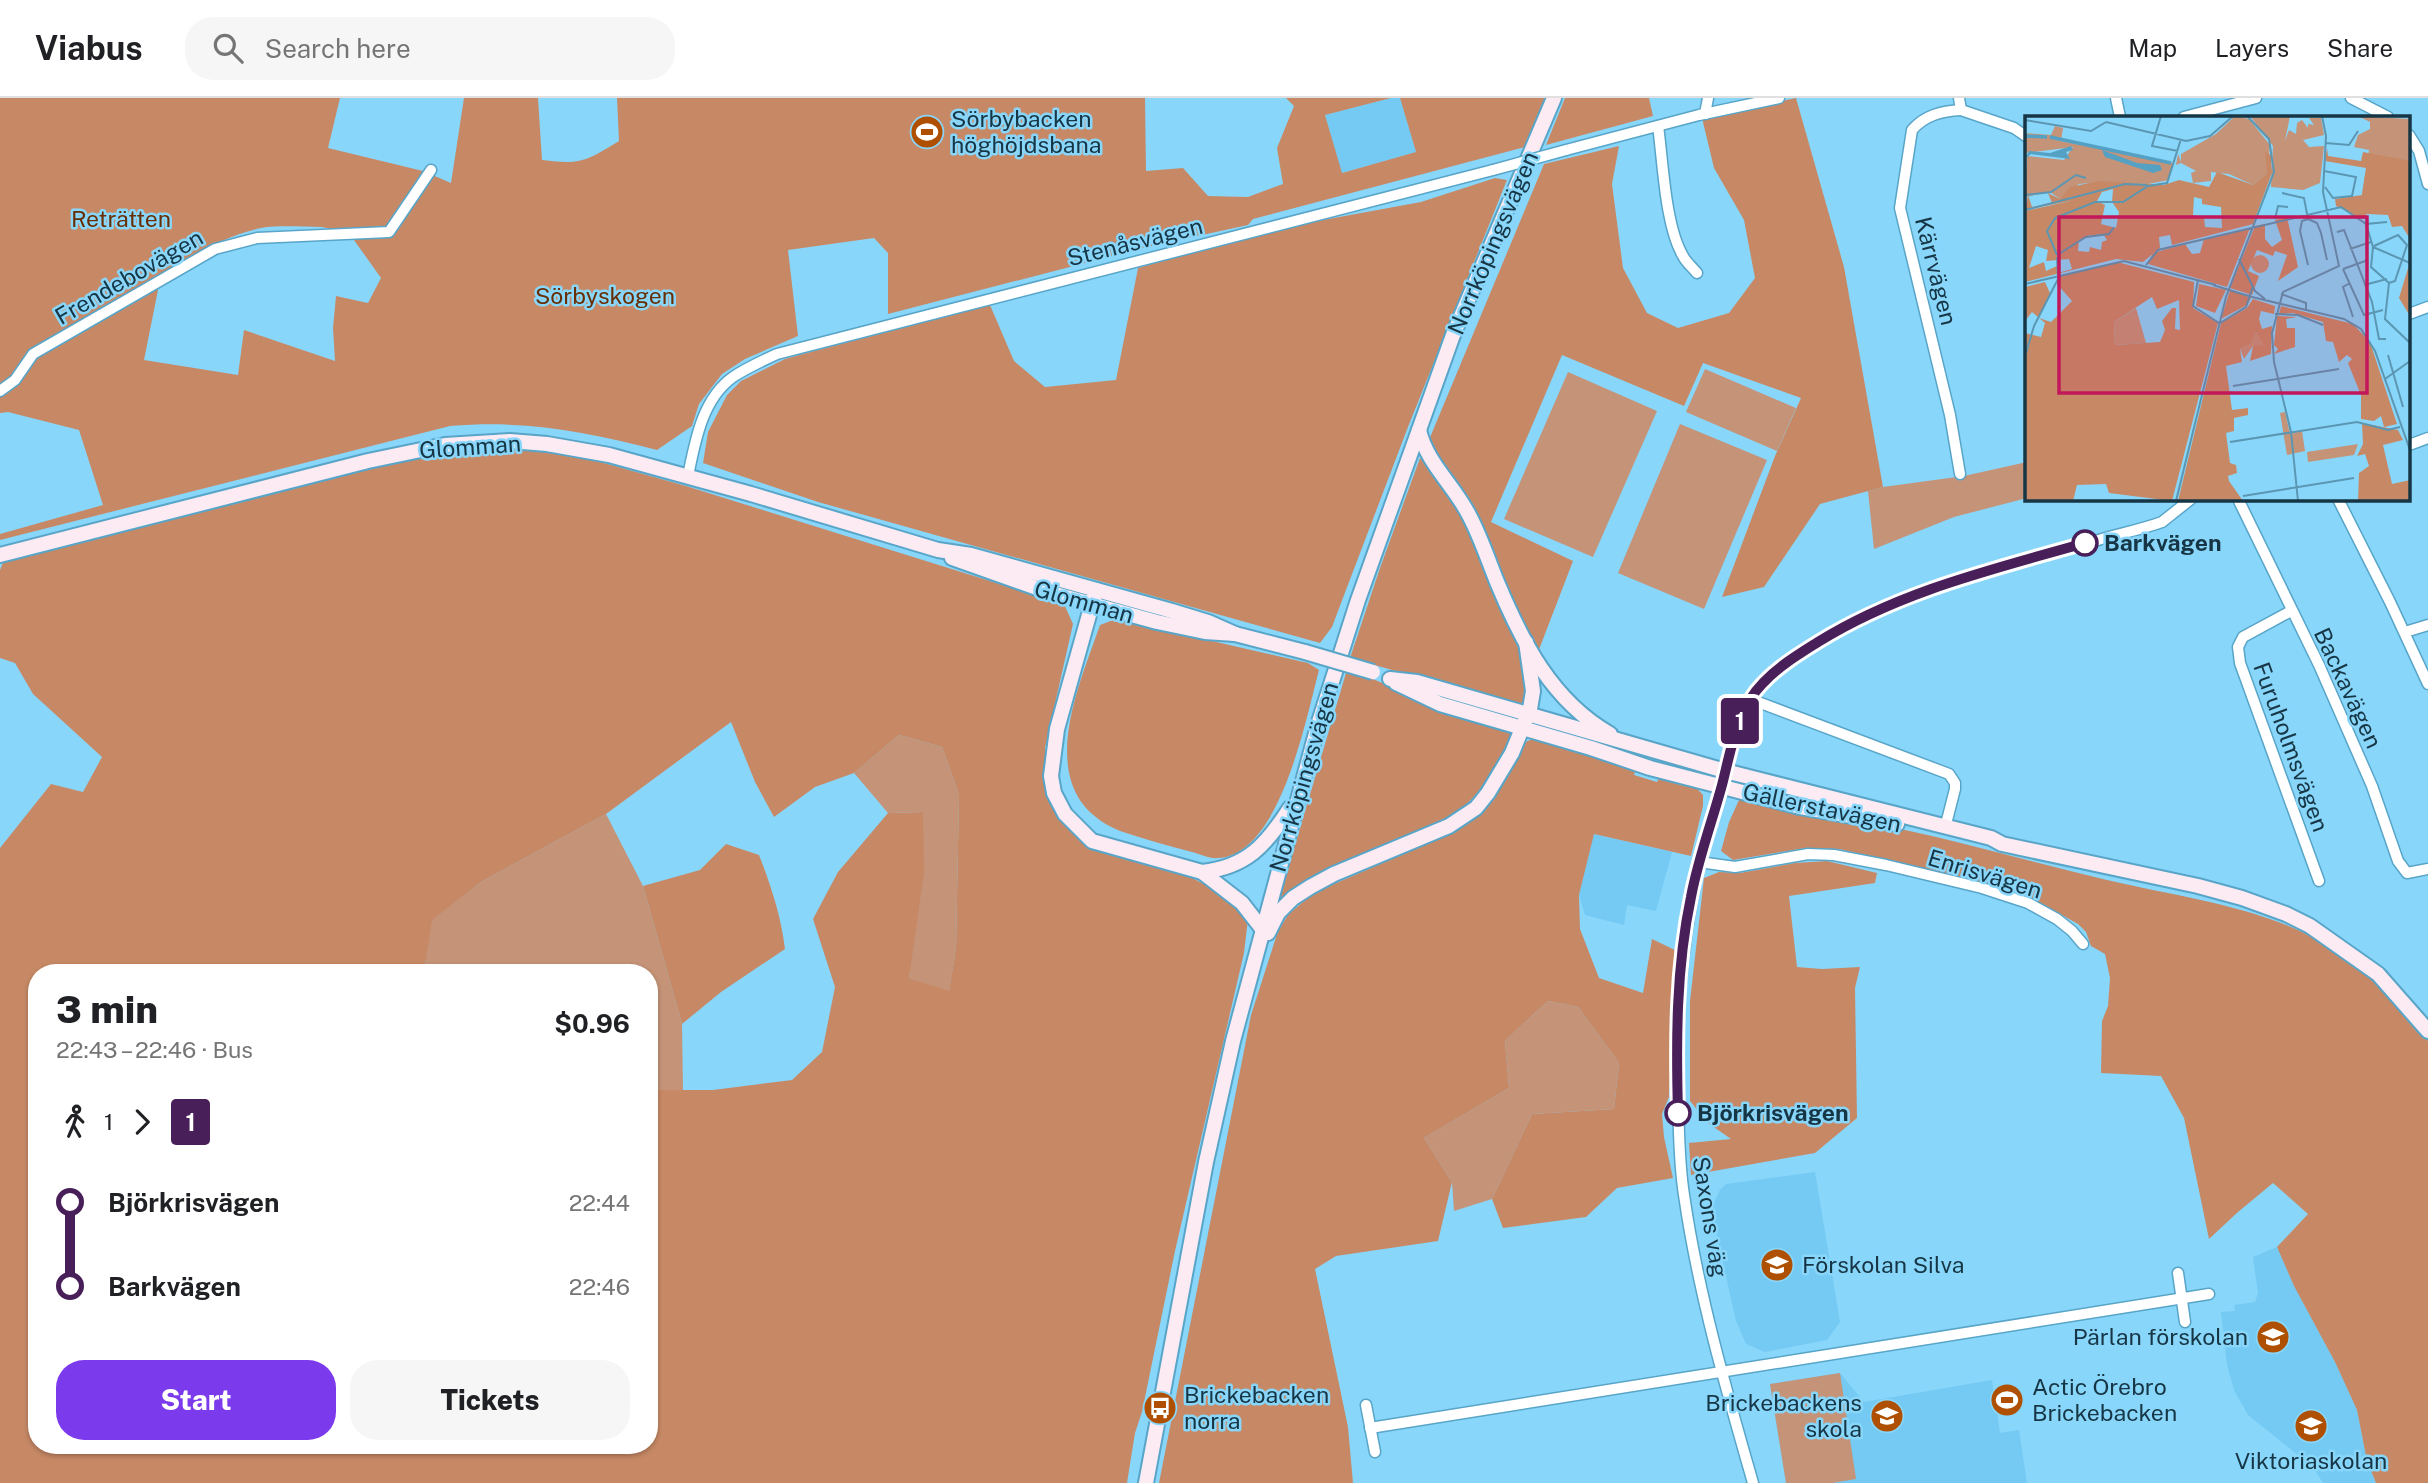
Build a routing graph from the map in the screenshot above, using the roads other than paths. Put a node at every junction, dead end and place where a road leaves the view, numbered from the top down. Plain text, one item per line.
1 (1554, 98) edge
2 (1707, 98) edge
3 (1779, 98) edge
4 (1959, 98) edge
5 (2116, 98) edge
6 (2256, 98) edge
7 (2351, 98) edge
8 (1961, 110) junction
9 (1704, 114) junction
10 (2120, 116) edge
11 (2188, 116) edge
12 (2386, 116) edge
13 (1658, 126) junction
14 (2025, 135) edge
15 (2410, 136) edge
16 (2424, 151) edge
17 (431, 170) dead end
18 (2428, 184) edge
19 (1697, 273) dead end
20 (2428, 307) edge
21 (2410, 314) edge
22 (0, 391) edge
23 (1419, 430) junction
24 (2428, 438) edge
25 (2410, 444) edge
26 (1960, 474) dead end
27 (688, 476) junction
28 (2190, 500) edge
29 (2239, 500) edge
30 (2339, 500) edge
31 (0, 555) edge
32 (1094, 597) junction
33 (2291, 611) junction
34 (2428, 625) edge
35 (2405, 632) junction
36 (1526, 642) junction
37 (2428, 684) edge
38 (1750, 699) junction
39 (1525, 722) junction
40 (1627, 743) junction
41 (1725, 771) junction
42 (1721, 787) junction
43 (1297, 796) junction
44 (1945, 828) junction
45 (2002, 844) junction
46 (1699, 862) junction
47 (2428, 869) edge
48 (1202, 872) junction
49 (2319, 881) dead end
50 (1263, 930) junction
51 (2083, 944) dead end
52 (1258, 952) junction
53 (2428, 1031) edge
54 (2178, 1273) dead end
55 (2209, 1294) dead end
56 (2182, 1298) junction
57 (2185, 1322) dead end
58 (1723, 1372) junction
59 (1366, 1405) dead end
60 (1370, 1428) junction
61 (1375, 1452) dead end
62 (1146, 1483) edge
63 (1753, 1483) edge

1 - 23 main road, Norrköpingsvägen
2 - 9 street
3 - 9 street, Stenåsvägen
4 - 8 street
5 - 10 street
6 - 11 street
7 - 12 street
8 - 14 street
8 - 26 street, Kärrvägen
9 - 13 street, Stenåsvägen
13 - 19 street
13 - 27 street, Stenåsvägen, bridge
15 - 16 street
16 - 18 street
17 - 22 street, Frendebovägen
20 - 21 street
23 - 36 main road
23 - 43 main road, Norrköpingsvägen
24 - 25 street
27 - 31 main road, Glomman
27 - 32 main road, Glomman
28 - 38 street
29 - 33 street, Backavägen
30 - 35 street
32 - 39 main road, Glomman, bridge
32 - 48 main road
33 - 47 street, Backavägen
33 - 49 street, Furuholmsvägen
34 - 35 street
35 - 37 street
36 - 39 main road
36 - 40 main road
38 - 41 street
38 - 44 street
39 - 40 main road, Gällerstavägen
39 - 42 main road, Gällerstavägen
39 - 52 main road
40 - 41 main road, Gällerstavägen
41 - 42 main road
41 - 44 main road, Gällerstavägen
42 - 45 main road, Gällerstavägen
42 - 46 street, Saxons väg
43 - 48 main road
43 - 50 main road, Norrköpingsvägen
44 - 45 main road, Gällerstavägen
45 - 53 main road, Gällerstavägen
46 - 51 street, Enrisvägen
46 - 58 street, Saxons väg
48 - 50 main road
50 - 52 main road, Norrköpingsvägen
52 - 62 main road, Norrköpingsvägen
54 - 56 street
55 - 56 street
56 - 57 street
56 - 58 street
58 - 60 street
58 - 63 street, Saxons väg
59 - 60 street
60 - 61 street

